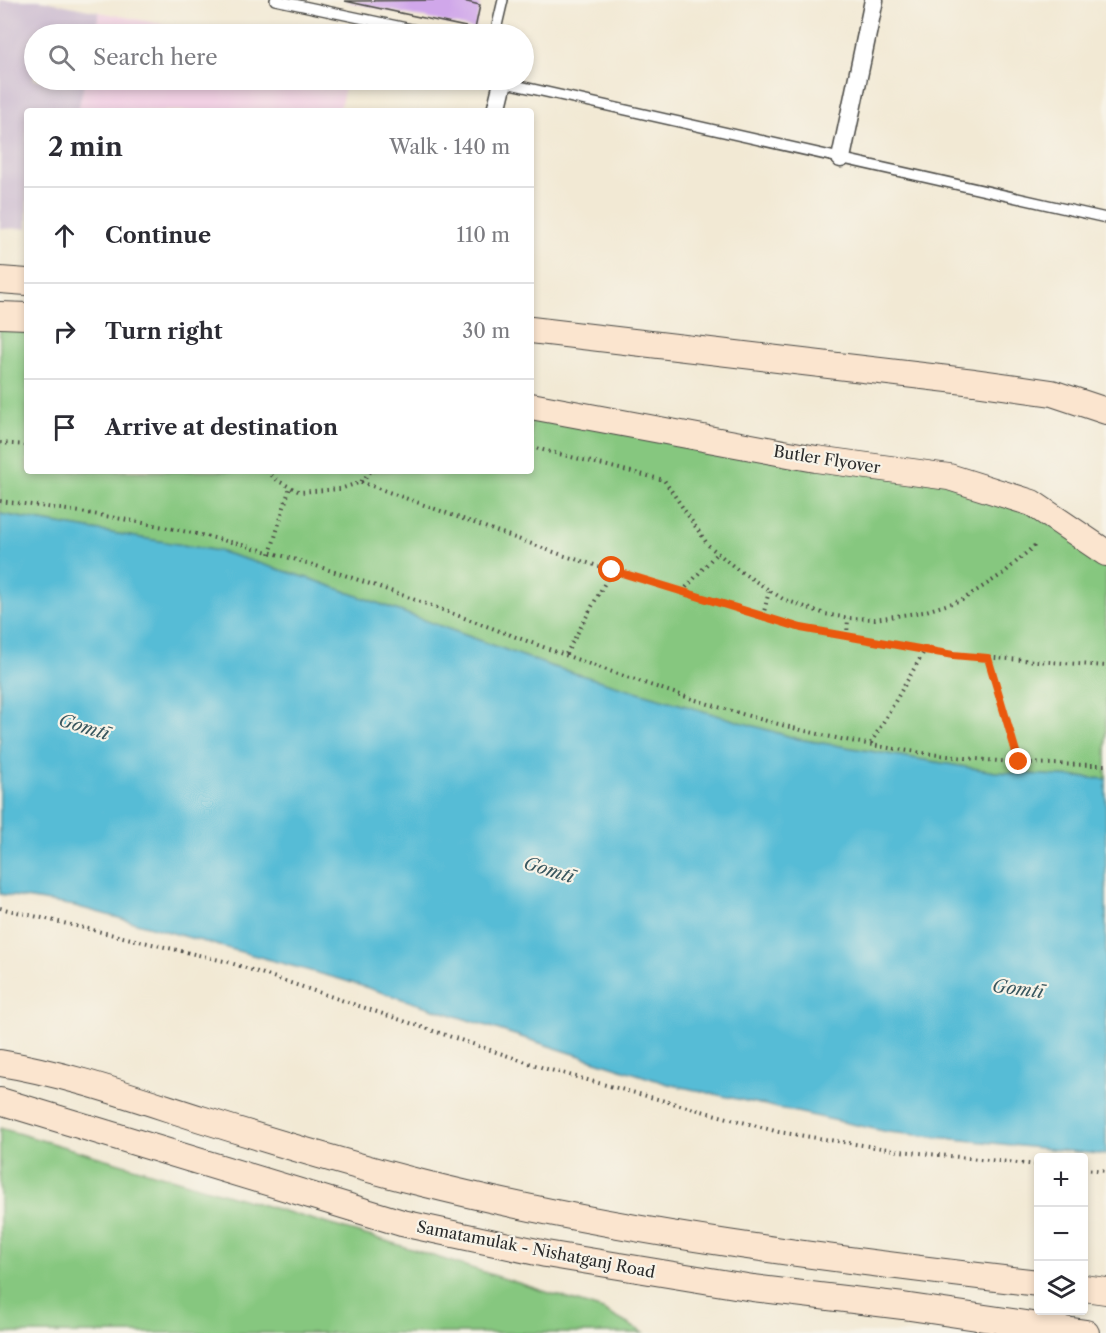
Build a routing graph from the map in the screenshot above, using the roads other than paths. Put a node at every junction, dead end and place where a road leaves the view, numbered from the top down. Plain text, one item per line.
1 (275, 0) edge
2 (503, 0) edge
3 (874, 0) edge
4 (388, 24) edge
5 (497, 24) edge
6 (534, 89) edge
7 (497, 90) edge
8 (496, 108) edge
9 (841, 158) junction
10 (1106, 218) edge
11 (0, 280) edge
12 (24, 282) edge
13 (0, 315) edge
14 (24, 316) edge
15 (534, 330) edge
16 (534, 407) edge
17 (1106, 411) edge
18 (1106, 553) edge
19 (0, 1063) edge
20 (0, 1101) edge
21 (1034, 1283) edge
22 (1088, 1289) edge
23 (1106, 1291) edge
24 (1086, 1333) edge

1 - 4 lane
2 - 5 lane
3 - 9 street
6 - 9 lane
7 - 8 street
9 - 10 lane
11 - 12 street
13 - 14 street
15 - 17 street
16 - 18 street, Butler Flyover
19 - 21 street
20 - 24 street, Samatamulak - Nishatganj Road
22 - 23 street

